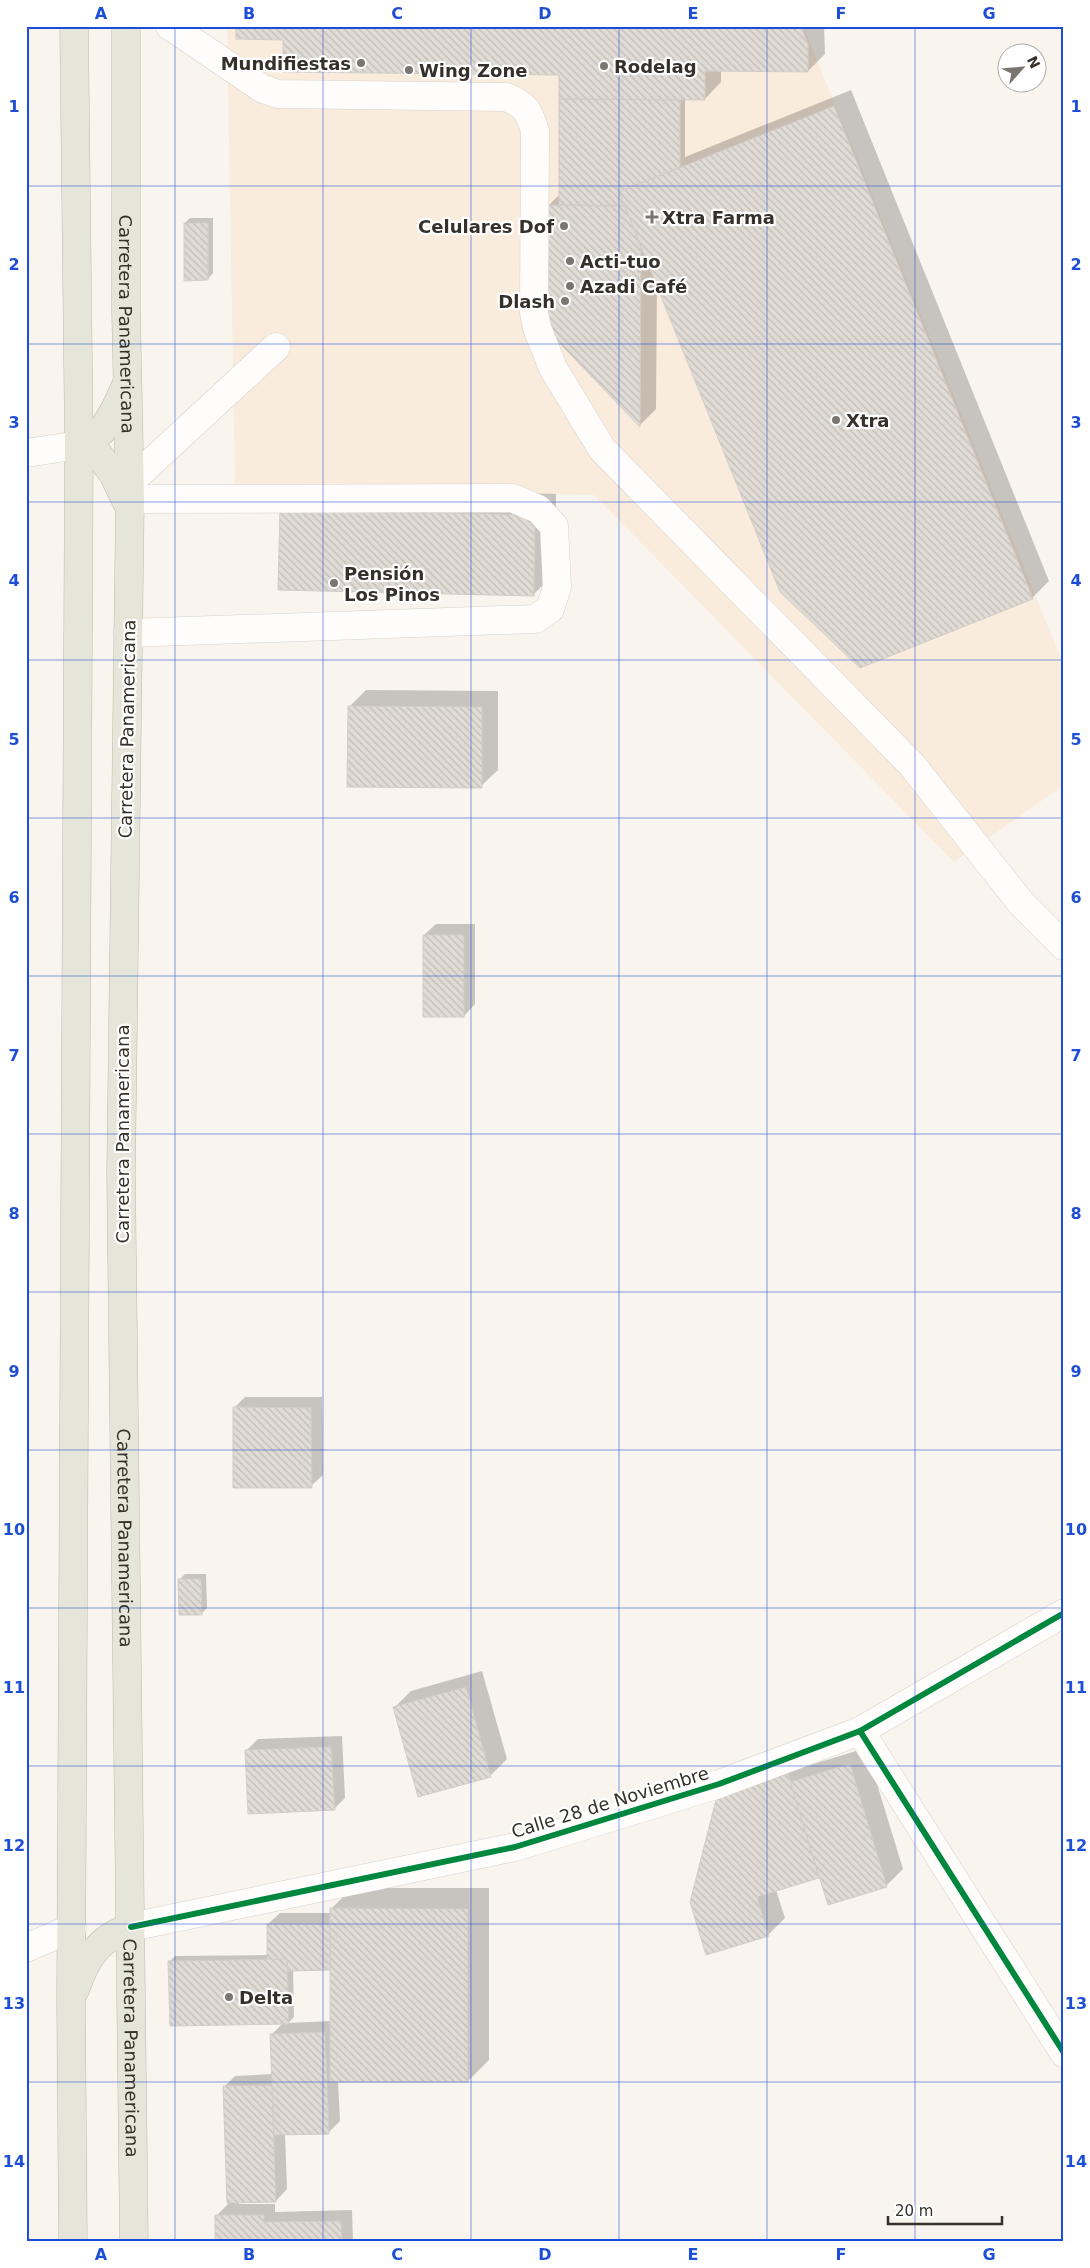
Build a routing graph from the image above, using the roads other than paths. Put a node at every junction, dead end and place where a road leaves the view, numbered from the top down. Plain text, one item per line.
1 (74, 26) edge
2 (126, 26) edge
3 (170, 26) edge
4 (276, 347) dead end
5 (128, 380) junction
6 (79, 445) junction
7 (26, 453) edge
8 (129, 497) junction
9 (128, 633) junction
10 (1064, 946) edge
11 (1064, 1613) edge
12 (860, 1731) junction
13 (131, 1927) junction
14 (72, 1928) junction
15 (26, 1948) edge
16 (71, 2002) junction
17 (1064, 2053) edge
18 (73, 2242) edge
19 (134, 2242) edge

1 - 6 highway
2 - 5 highway, Carretera Panamericana
3 - 10 street
4 - 8 street
5 - 6 highway
5 - 8 highway, Carretera Panamericana
6 - 7 street
6 - 8 highway
6 - 14 highway
8 - 9 highway, Carretera Panamericana
8 - 9 street
9 - 13 highway, Carretera Panamericana
11 - 12 street, Calle 28 de Noviembre
12 - 13 street, Calle 28 de Noviembre
12 - 17 street
13 - 16 highway
13 - 19 highway, Carretera Panamericana
14 - 15 street
14 - 16 highway
16 - 18 highway

